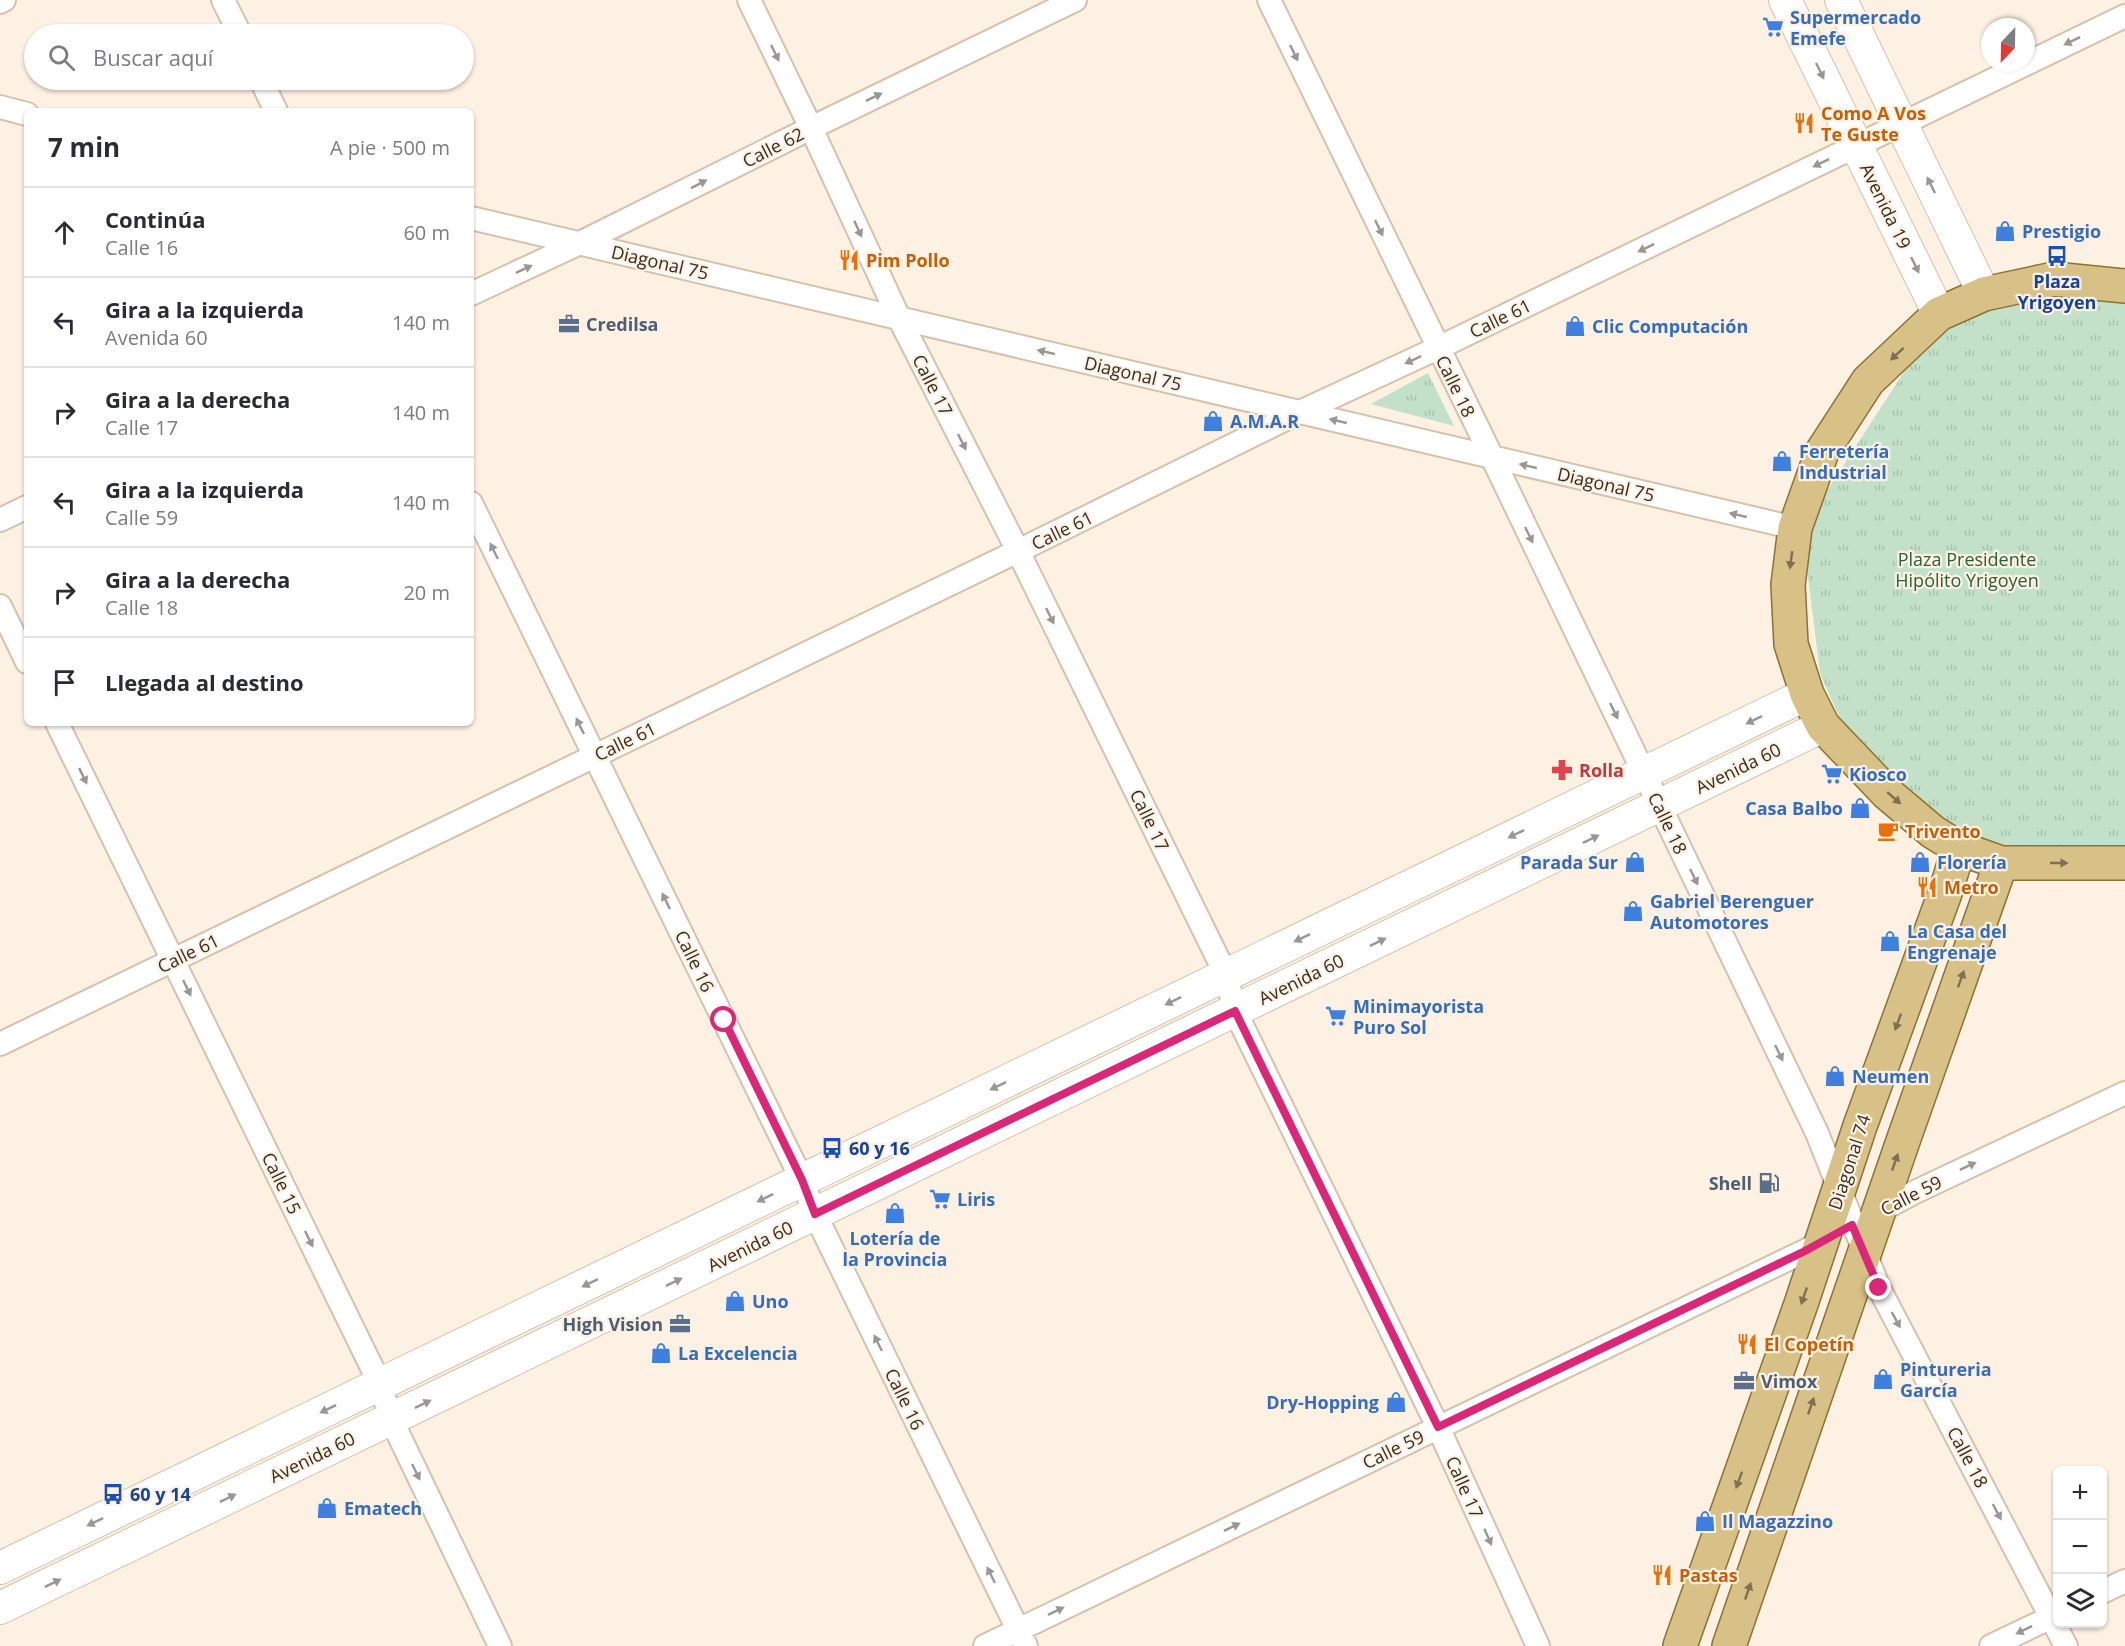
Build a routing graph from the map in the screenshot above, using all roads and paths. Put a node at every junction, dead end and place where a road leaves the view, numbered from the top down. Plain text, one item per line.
1 (223, 0) edge
2 (749, 0) edge
3 (1075, 0) edge
4 (1269, 0) edge
5 (1785, 0) edge
6 (1841, 0) edge
7 (2125, 16) edge
8 (235, 24) edge
9 (266, 90) edge
10 (0, 107) edge
11 (275, 108) edge
12 (24, 113) edge
13 (1901, 124) junction
14 (811, 128) junction
15 (1857, 146) junction
16 (474, 219) edge
17 (580, 243) junction
18 (2125, 286) edge
19 (474, 293) edge
20 (1984, 294) junction
21 (1939, 314) junction
22 (899, 318) junction
23 (1438, 348) junction
24 (1300, 412) junction
25 (1492, 457) junction
26 (24, 508) edge
27 (474, 509) edge
28 (0, 520) edge
29 (1795, 528) junction
30 (1018, 552) junction
31 (0, 606) edge
32 (24, 656) edge
33 (1807, 694) junction
34 (58, 726) edge
35 (1823, 726) junction
36 (595, 756) junction
37 (1644, 772) junction
38 (1660, 806) junction
39 (1959, 848) junction
40 (2001, 863) junction
41 (2125, 863) edge
42 (173, 960) junction
43 (1226, 975) junction
44 (1235, 1011) junction
45 (0, 1044) edge
46 (2125, 1093) edge
47 (802, 1180) junction
48 (1839, 1190) junction
49 (815, 1214) junction
50 (1865, 1229) junction
51 (1822, 1240) junction
52 (380, 1384) junction
53 (391, 1419) junction
54 (1438, 1427) junction
55 (0, 1568) edge
56 (2125, 1581) edge
57 (2107, 1590) edge
58 (0, 1608) edge
59 (2053, 1611) edge
60 (2053, 1616) edge
61 (2060, 1628) edge
62 (1022, 1638) edge
63 (500, 1646) edge
64 (985, 1646) edge
65 (1538, 1646) edge
66 (1680, 1646) edge
67 (1729, 1646) edge
68 (1991, 1646) edge
69 (2066, 1646) edge

1 - 8 street
2 -> 14 street, Calle 17
14 -> 3 street, Calle 62
4 -> 23 street, Calle 18
5 -> 15 main road, Avenida 19
6 - 13 main road
7 -> 13 street, Calle 61
9 - 11 street
10 - 12 street
13 - 15 street, Calle 61
20 -> 13 main road
17 -> 14 street, Calle 62
14 -> 22 street, Calle 17
15 -> 21 main road, Avenida 19
15 -> 23 street, Calle 61
16 - 17 street, Diagonal 75
19 -> 17 street, Calle 62
17 - 22 street, Diagonal 75
18 - 20 main road
20 - 21 main road
21 -> 29 main road
24 -> 22 street, Diagonal 75
22 -> 30 street, Calle 17
23 -> 24 street, Calle 61
23 - 25 street, Calle 18
25 -> 24 street, Diagonal 75
24 - 30 street, Calle 61
29 -> 25 street, Diagonal 75
25 -> 37 street, Calle 18
26 - 28 street
36 -> 27 street, Calle 16
29 -> 33 main road
30 - 36 street, Calle 61
30 -> 43 street, Calle 17
31 - 32 street
33 - 35 main road
33 -> 37 main road, Avenida 60
34 -> 42 street, Calle 15
35 - 38 main road, Avenida 60
35 -> 39 main road
36 - 42 street, Calle 61
47 -> 36 street, Calle 16
37 - 38 street, Calle 18
37 -> 43 main road, Avenida 60
44 -> 38 main road, Avenida 60
38 -> 48 street, Calle 18
39 - 40 main road
39 -> 48 main road, Diagonal 74
40 -> 41 main road
50 -> 40 main road
42 - 45 street, Calle 61
42 -> 52 street, Calle 15
43 - 44 street, Calle 17
43 -> 47 main road, Avenida 60
44 - 49 main road, Avenida 60
44 - 54 street, Calle 17
50 -> 46 street, Calle 59
47 - 49 street, Calle 16
47 -> 52 main road, Avenida 60
48 - 50 street, Calle 18
48 - 51 main road, Diagonal 74
53 -> 49 main road, Avenida 60
62 -> 49 street, Calle 16
50 - 51 street, Calle 59
50 -> 59 street, Calle 18
67 -> 50 main road
51 - 54 street, Calle 59
51 -> 66 main road, Diagonal 74
52 - 53 street, Calle 15
52 -> 55 main road, Avenida 60
58 -> 53 main road, Avenida 60
53 -> 63 street, Calle 15
62 -> 54 street, Calle 59
54 -> 65 street, Calle 17
56 - 57 street
60 -> 68 street
61 - 69 street, Calle 18
62 - 64 street, Calle 59

